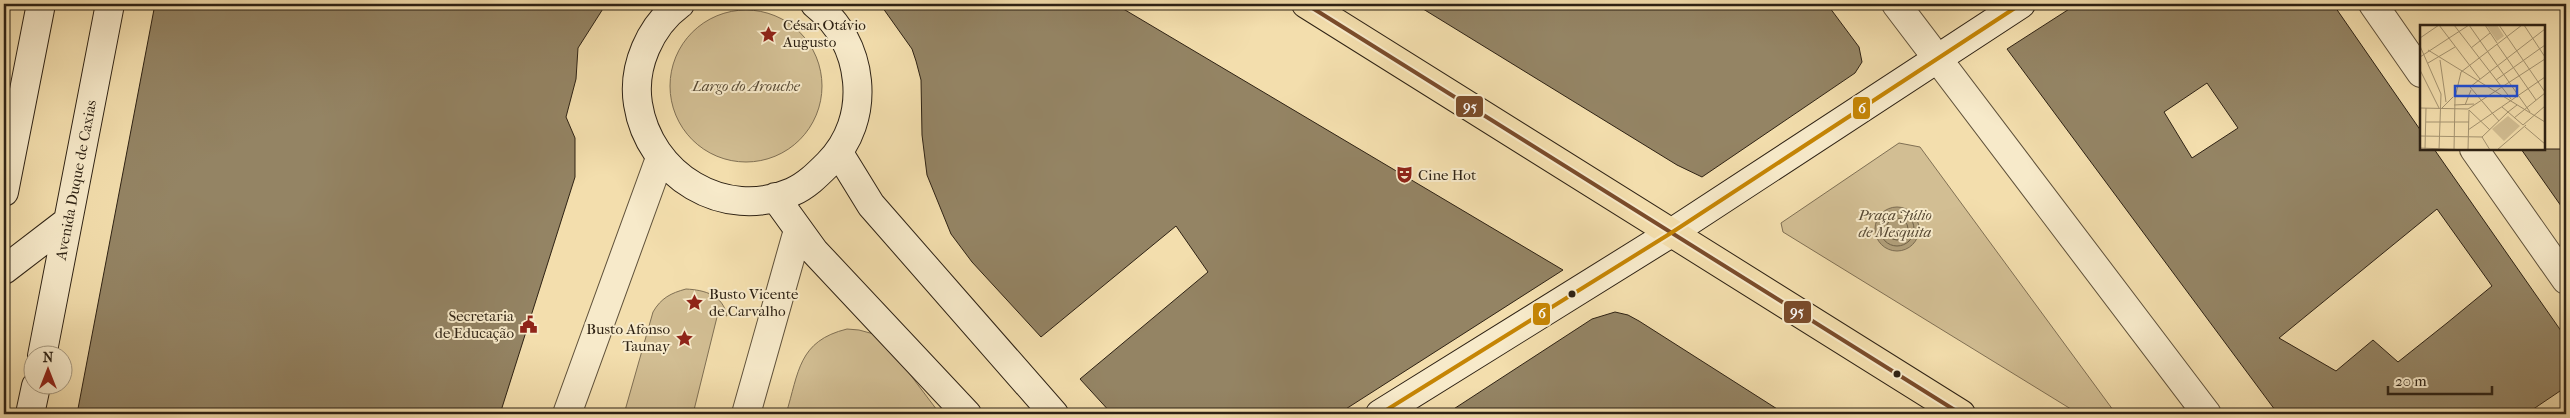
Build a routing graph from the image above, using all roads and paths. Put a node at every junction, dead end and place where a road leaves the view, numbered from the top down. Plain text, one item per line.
1 (41, 4) edge
2 (110, 4) edge
3 (680, 4) edge
4 (814, 4) edge
5 (1306, 4) edge
6 (1896, 4) edge
7 (2021, 4) edge
8 (2373, 4) edge
9 (1937, 58) junction
10 (2420, 72) edge
11 (2475, 150) edge
12 (839, 153) junction
13 (660, 158) junction
14 (4, 192) edge
15 (775, 198) junction
16 (68, 222) junction
17 (798, 230) junction
18 (1671, 234) junction
19 (4, 270) edge
20 (2566, 280) edge
21 (44, 346) edge
22 (34, 396) edge
23 (30, 414) edge
24 (567, 414) edge
25 (746, 414) edge
26 (967, 414) edge
27 (1054, 414) edge
28 (1380, 414) edge
29 (1961, 414) edge
30 (2207, 414) edge

1 - 14 street
2 - 16 street, Avenida Duque de Caxias
3 - 13 street
4 - 12 street
5 - 18 main road
6 - 9 street
7 - 9 street
8 - 10 street
9 - 18 street
9 - 30 street
11 - 20 street
12 - 15 street
12 - 27 street
13 - 15 street
13 - 24 street
15 - 17 street
16 - 19 street
16 - 21 street, Avenida Duque de Caxias
17 - 25 street
17 - 26 street
18 - 28 street
18 - 29 main road
22 - 23 street

